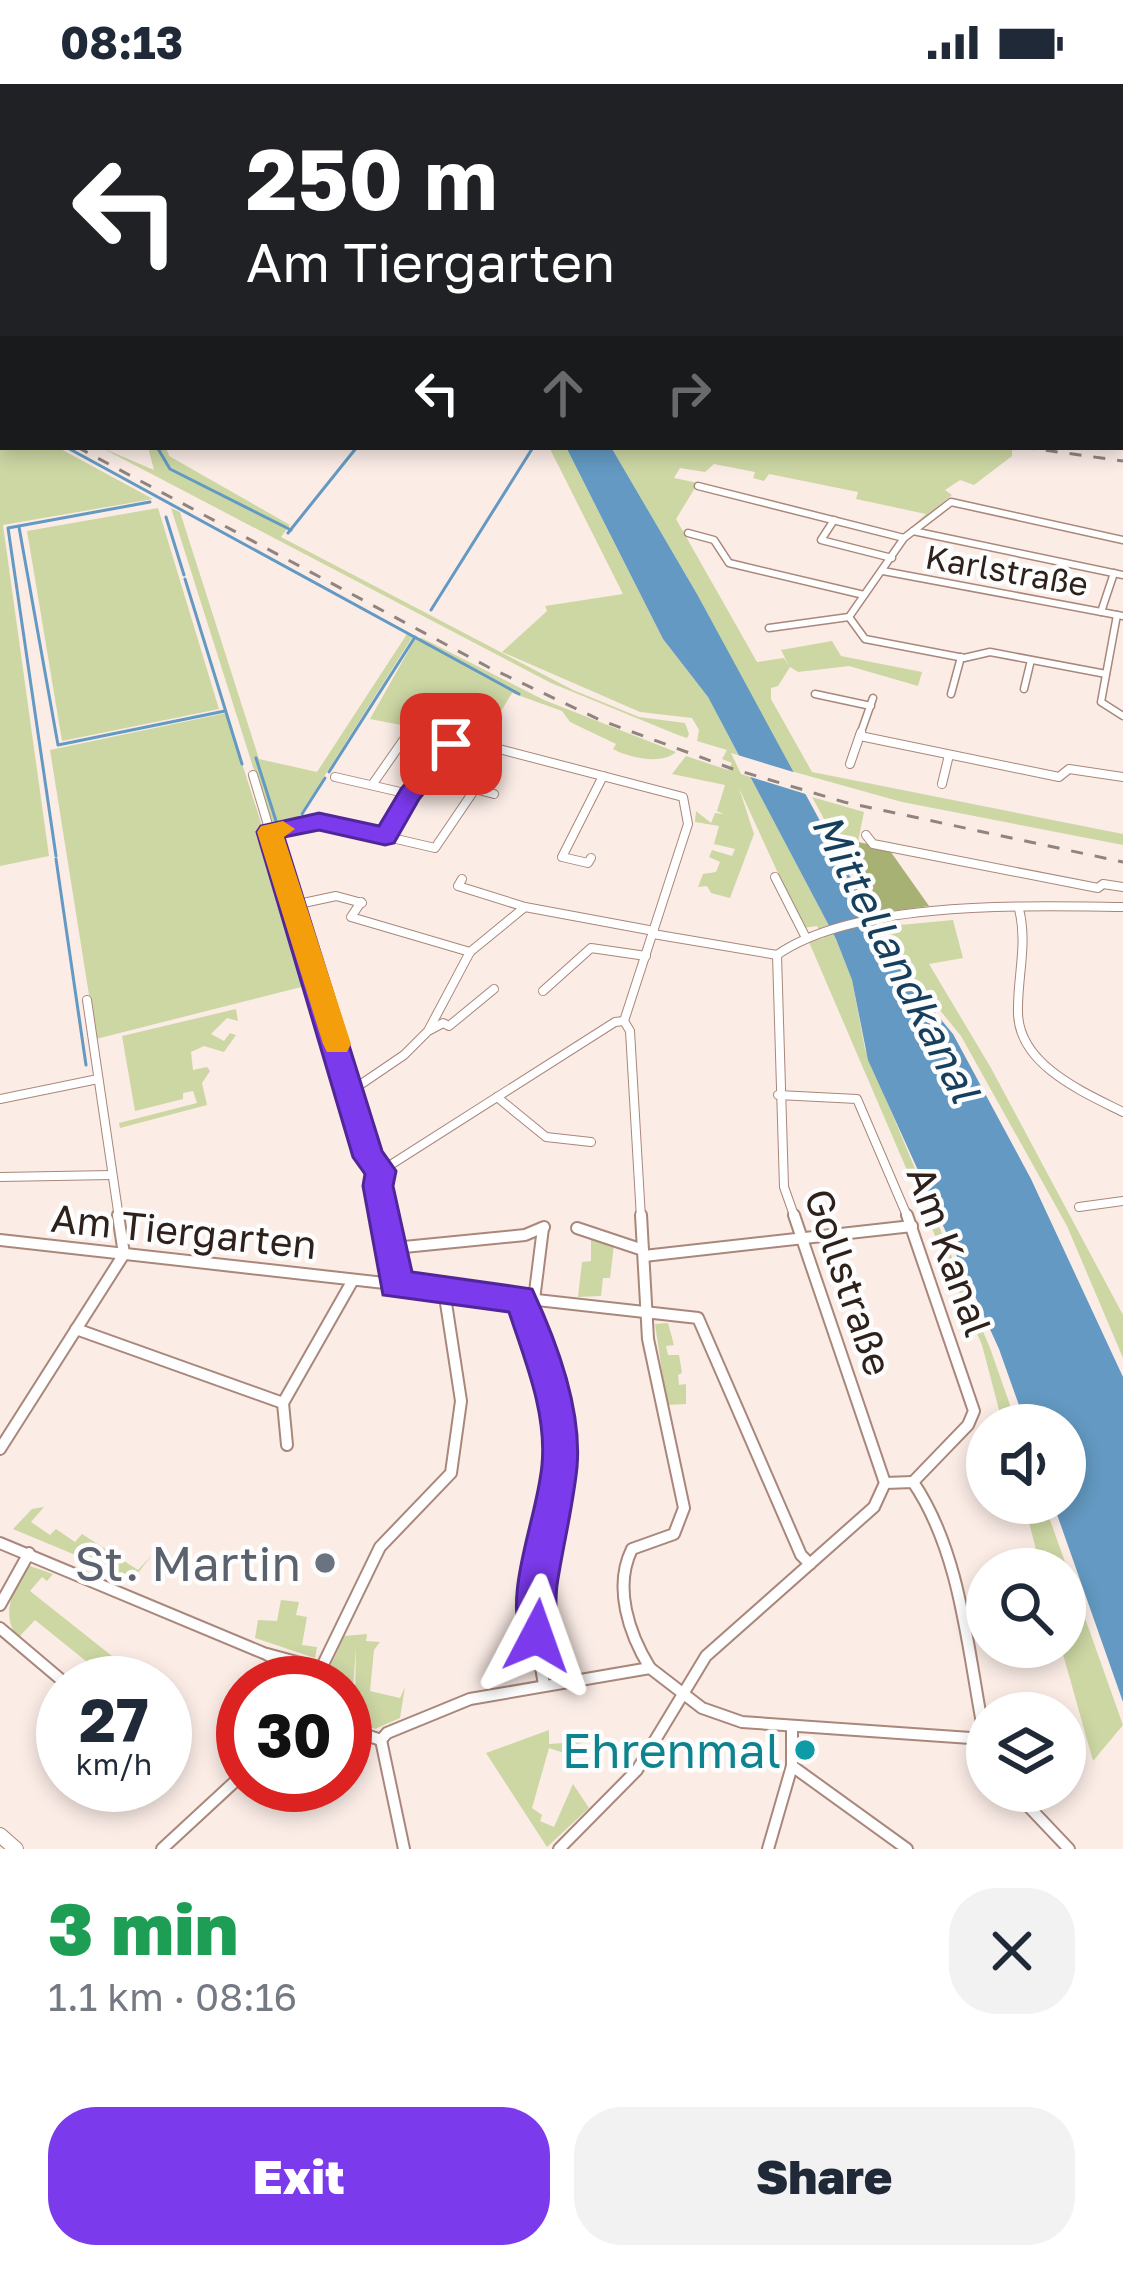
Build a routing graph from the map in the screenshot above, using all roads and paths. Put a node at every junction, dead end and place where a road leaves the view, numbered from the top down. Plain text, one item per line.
1 (698, 486) dead end
2 (834, 520) junction
3 (912, 530) junction
4 (688, 533) dead end
5 (904, 538) junction
6 (1123, 540) edge
7 (892, 557) junction
8 (882, 571) junction
9 (1118, 574) edge
10 (865, 596) junction
11 (1101, 612) junction
12 (1120, 615) edge
13 (849, 617) junction
14 (769, 628) dead end
15 (961, 657) junction
16 (1031, 660) junction
17 (1106, 674) junction
18 (1024, 689) dead end
19 (815, 694) dead end
20 (952, 694) dead end
21 (1123, 716) edge
22 (860, 736) junction
23 (454, 740) junction
24 (950, 754) junction
25 (850, 764) dead end
26 (254, 775) dead end
27 (424, 776) junction
28 (603, 776) junction
29 (335, 777) dead end
30 (1123, 777) edge
31 (942, 784) dead end
32 (372, 785) junction
33 (475, 789) junction
34 (410, 794) junction
35 (494, 794) dead end
36 (270, 832) junction
37 (866, 835) dead end
38 (385, 837) junction
39 (591, 857) dead end
40 (775, 877) dead end
41 (462, 879) dead end
42 (1123, 887) edge
43 (1098, 888) junction
44 (293, 905) junction
45 (525, 907) junction
46 (1099, 907) junction
47 (1123, 907) edge
48 (1018, 909) junction
49 (653, 933) junction
50 (805, 936) junction
51 (470, 952) junction
52 (777, 955) junction
53 (646, 956) junction
54 (494, 989) dead end
55 (543, 991) dead end
56 (87, 1000) dead end
57 (624, 1021) junction
58 (428, 1030) junction
59 (98, 1079) junction
60 (351, 1091) junction
61 (778, 1095) junction
62 (497, 1097) junction
63 (0, 1099) edge
64 (1123, 1112) edge
65 (591, 1142) dead end
66 (381, 1171) junction
67 (112, 1175) junction
68 (0, 1177) edge
69 (1123, 1201) edge
70 (1079, 1207) dead end
71 (912, 1226) junction
72 (577, 1228) dead end
73 (800, 1238) junction
74 (0, 1240) edge
75 (394, 1248) junction
76 (644, 1253) junction
77 (124, 1254) junction
78 (353, 1280) junction
79 (395, 1285) junction
80 (444, 1290) junction
81 (520, 1299) junction
82 (534, 1300) junction
83 (648, 1312) junction
84 (76, 1329) junction
85 (283, 1403) junction
86 (287, 1445) dead end
87 (0, 1449) edge
88 (917, 1479) junction
89 (885, 1483) junction
90 (0, 1543) edge
91 (29, 1552) junction
92 (810, 1564) junction
93 (0, 1605) edge
94 (0, 1628) edge
95 (269, 1656) edge
96 (327, 1656) edge
97 (36, 1658) edge
98 (650, 1668) junction
99 (544, 1685) junction
100 (682, 1690) junction
101 (976, 1692) edge
102 (792, 1728) junction
103 (372, 1737) edge
104 (381, 1740) junction
105 (966, 1740) edge
106 (792, 1766) junction
107 (216, 1799) edge
108 (1031, 1812) edge
109 (0, 1835) edge
110 (16, 1849) edge
111 (162, 1849) edge
112 (404, 1849) edge
113 (559, 1849) edge
114 (768, 1849) edge
115 (907, 1849) edge
116 (1069, 1849) edge

1 - 2 street
2 - 5 street
2 - 7 street
3 - 5 street
3 - 6 street
3 - 9 street
4 - 10 street
5 - 7 street
7 - 8 street
8 - 10 street
8 - 11 street, Karlstraße
9 - 11 street
10 - 13 street
11 - 12 street, Karlstraße
12 - 17 street
13 - 14 street
13 - 15 street
15 - 16 street
15 - 20 street
16 - 17 street
16 - 18 street
17 - 21 street
19 - 22 street
22 - 24 street
22 - 25 street
23 - 27 street
23 - 28 street
23 - 32 street
24 - 30 street
24 - 31 street
26 - 36 street
27 - 33 street
27 - 34 street
28 - 39 street
28 - 49 street
29 - 32 street
32 - 34 street
33 - 35 street
33 - 38 street
34 - 38 street
36 - 38 street
36 - 44 street
37 - 43 street
40 - 50 street
41 - 45 street
42 - 43 street
43 - 46 street
44 - 51 street
44 - 60 street
45 - 49 street
45 - 51 street
46 - 47 street
46 - 48 street
48 - 50 street
48 - 64 street
49 - 52 street
49 - 53 street
50 - 52 street
51 - 58 street
52 - 61 street, Gollstraße
53 - 55 street
53 - 57 street
54 - 58 street
56 - 59 street
57 - 62 street
57 - 76 street
58 - 60 street
59 - 63 street
59 - 67 street
60 - 66 street
61 - 71 street, Am Kanal
61 - 73 street, Gollstraße
62 - 65 street
62 - 66 street
66 - 75 street
67 - 68 street
67 - 77 street
69 - 70 street
71 - 73 street
71 - 88 street, Am Kanal
72 - 76 street
73 - 76 street
73 - 89 street, Gollstraße
74 - 77 street, Am Tiergarten
75 - 79 street
75 - 82 street
76 - 83 street
77 - 78 street, Am Tiergarten
77 - 84 street
78 - 79 street, Am Tiergarten
78 - 85 street
79 - 80 street, Am Tiergarten
80 - 81 street, Am Tiergarten
80 - 96 street
81 - 82 street, Am Tiergarten
81 - 99 street
82 - 83 street, Am Tiergarten
83 - 92 street, Am Tiergarten
83 - 98 street
84 - 85 street
84 - 87 street
85 - 86 street
88 - 89 street
88 - 101 street
89 - 92 street
90 - 91 street
91 - 93 street
91 - 95 street
92 - 100 street
94 - 97 street
98 - 99 street
98 - 100 street
99 - 104 street
100 - 102 street
100 - 113 street
102 - 105 street
102 - 106 street
103 - 104 street
104 - 112 street
106 - 114 street
106 - 115 street
107 - 111 street
108 - 116 street
109 - 110 main road

